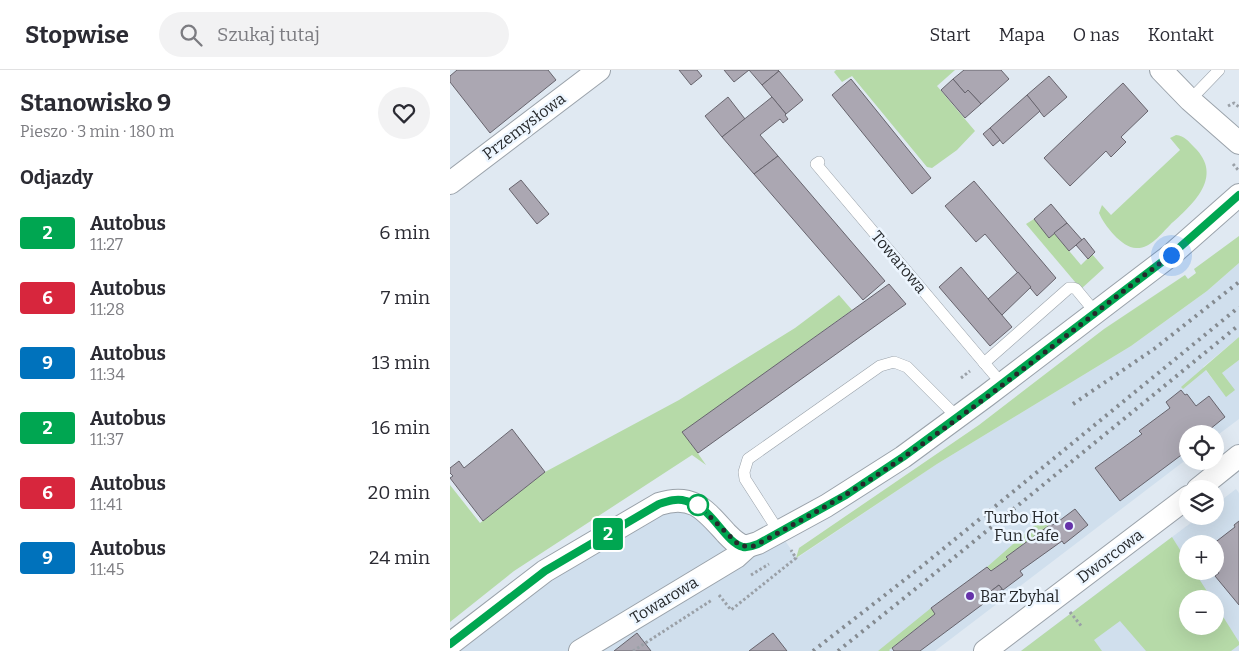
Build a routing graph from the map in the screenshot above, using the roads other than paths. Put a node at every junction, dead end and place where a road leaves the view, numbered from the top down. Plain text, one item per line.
1 (1161, 70) edge
2 (1219, 70) edge
3 (592, 72) edge
4 (1190, 100) junction
5 (1239, 143) edge
6 (819, 162) dead end
7 (450, 183) edge
8 (1239, 195) edge
9 (1095, 312) junction
10 (984, 363) junction
11 (1002, 384) junction
12 (957, 417) junction
13 (1239, 456) edge
14 (1209, 480) edge
15 (1179, 504) edge
16 (785, 541) junction
17 (747, 547) junction
18 (450, 644) edge
19 (580, 651) edge
20 (985, 651) edge

1 - 4 street
2 - 4 lane
3 - 7 street, Przemysłowa
4 - 5 street
6 - 10 lane, Towarowa
8 - 9 street, Towarowa
9 - 10 lane
9 - 11 street, Towarowa
10 - 11 lane, Towarowa
11 - 12 street, Towarowa
12 - 16 street, Towarowa
12 - 16 lane
13 - 14 street
15 - 20 street, Dworcowa
16 - 17 street, Towarowa
17 - 18 street
17 - 19 street, Towarowa

